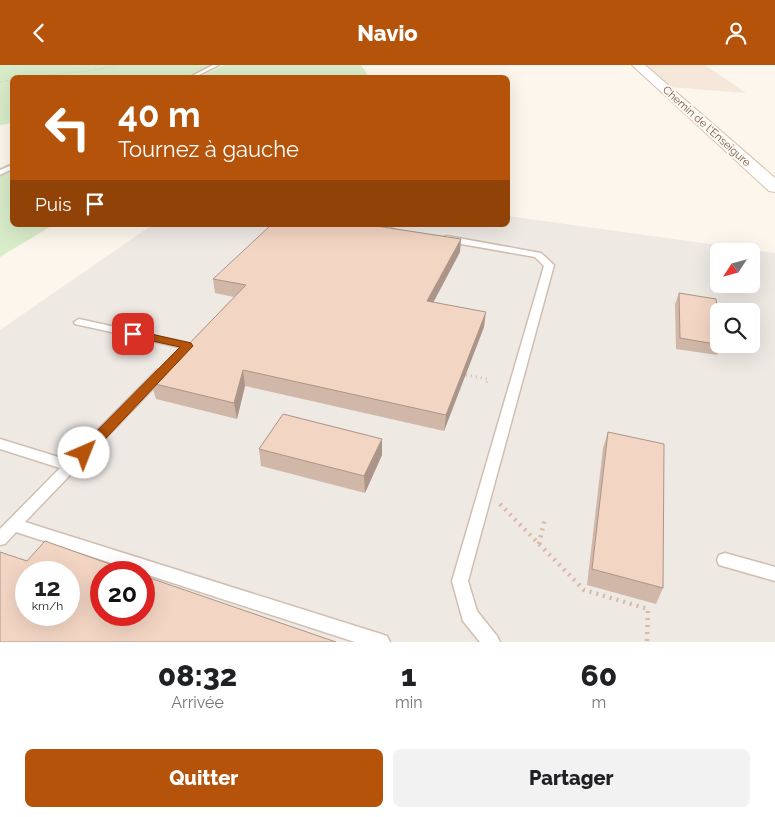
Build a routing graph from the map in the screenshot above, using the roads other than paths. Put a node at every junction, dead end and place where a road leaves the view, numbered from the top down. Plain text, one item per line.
1 (217, 65) edge
2 (638, 65) edge
3 (196, 75) edge
4 (775, 187) edge
5 (380, 227) edge
6 (403, 232) edge
7 (431, 237) edge
8 (79, 322) dead end
9 (0, 444) edge
10 (71, 466) junction
11 (14, 525) junction
12 (0, 539) edge
13 (725, 560) dead end
14 (775, 574) edge
15 (381, 642) edge
16 (491, 642) edge

1 - 3 lane
2 - 4 street, Chemin de l'Enseigure
5 - 6 lane
7 - 16 lane
8 - 10 lane
9 - 10 lane
10 - 11 lane
11 - 12 lane
11 - 15 lane
13 - 14 lane

